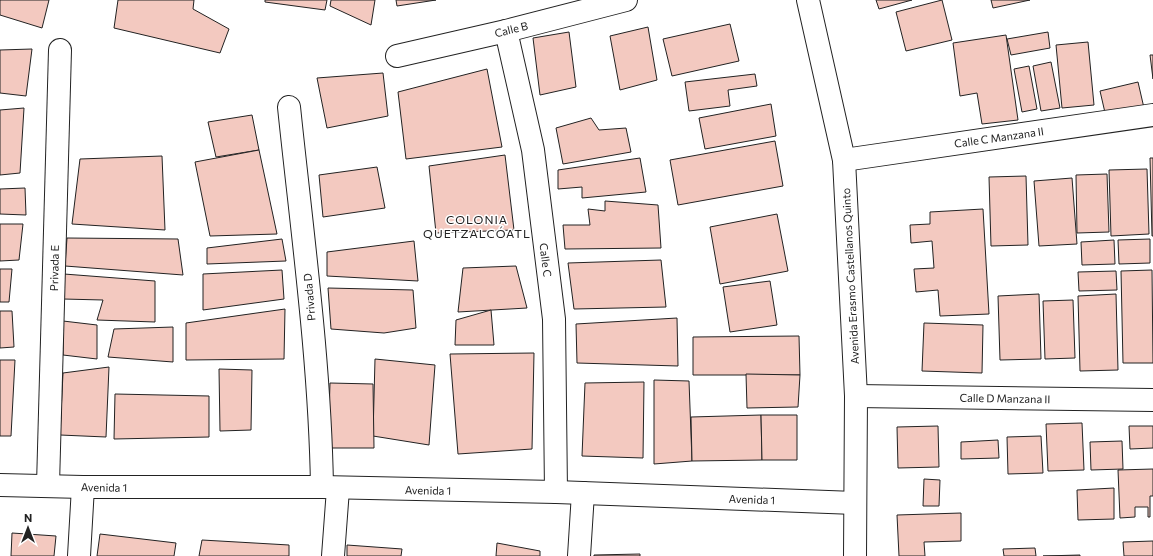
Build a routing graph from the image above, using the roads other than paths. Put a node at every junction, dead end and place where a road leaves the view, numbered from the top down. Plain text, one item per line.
1 (626, 0) edge
2 (808, 0) edge
3 (506, 31) junction
4 (60, 50) dead end
5 (397, 56) dead end
6 (289, 107) dead end
7 (1153, 115) edge
8 (844, 160) junction
9 (856, 396) junction
10 (1153, 400) edge
11 (0, 485) edge
12 (48, 485) junction
13 (83, 487) junction
14 (330, 488) junction
15 (556, 492) junction
16 (583, 493) junction
17 (855, 503) junction
18 (79, 556) edge
19 (334, 556) edge
20 (579, 556) edge
21 (855, 556) edge

1 - 3 street, Calle B
2 - 8 street, Avenida Erasmo Castellanos Quinto
3 - 5 street, Calle B
3 - 15 street, Calle C
4 - 12 street, Privada E
6 - 14 street, Privada D
7 - 8 street, Calle C Manzana II
8 - 9 street, Avenida Erasmo Castellanos Quinto
9 - 10 street, Calle D Manzana II
9 - 17 street, Avenida Erasmo Castellanos Quinto
11 - 12 street, Avenida 1
12 - 13 street, Avenida 1
13 - 14 street, Avenida 1
13 - 18 street
14 - 15 street, Avenida 1
14 - 19 street, Privada D
15 - 16 street, Avenida 1
16 - 17 street, Avenida 1
16 - 20 street
17 - 21 street, Avenida Erasmo Castellanos Quinto

